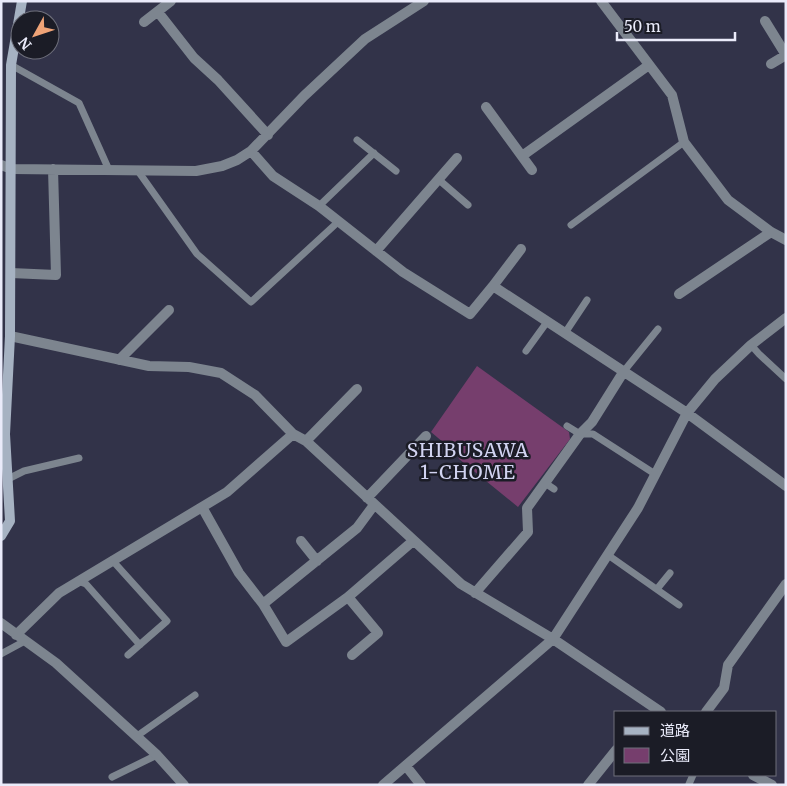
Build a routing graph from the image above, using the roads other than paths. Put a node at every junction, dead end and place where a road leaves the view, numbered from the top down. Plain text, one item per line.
1 (22, 1) edge
2 (171, 1) edge
3 (424, 1) edge
4 (601, 1) edge
5 (158, 12) junction
6 (765, 21) dead end
7 (144, 22) dead end
8 (771, 64) dead end
9 (11, 65) junction
10 (649, 65) junction
11 (486, 107) dead end
12 (268, 135) junction
13 (357, 140) dead end
14 (684, 142) junction
15 (252, 151) junction
16 (374, 153) junction
17 (522, 156) junction
18 (457, 158) dead end
19 (1, 165) edge
20 (12, 168) junction
21 (53, 169) junction
22 (109, 170) junction
23 (532, 170) dead end
24 (138, 171) junction
25 (396, 171) dead end
26 (438, 179) junction
27 (468, 205) dead end
28 (319, 206) junction
29 (339, 221) junction
30 (570, 225) dead end
31 (771, 232) junction
32 (786, 240) edge
33 (521, 249) dead end
34 (376, 250) junction
35 (11, 273) junction
36 (493, 286) junction
37 (6, 293) edge
38 (679, 294) dead end
39 (587, 300) dead end
40 (170, 310) dead end
41 (786, 318) edge
42 (547, 322) junction
43 (658, 329) dead end
44 (565, 333) junction
45 (10, 336) junction
46 (751, 344) junction
47 (526, 352) dead end
48 (119, 360) junction
49 (624, 371) junction
50 (4, 374) edge
51 (786, 379) edge
52 (357, 389) dead end
53 (687, 413) junction
54 (567, 426) dead end
55 (293, 434) junction
56 (580, 434) junction
57 (426, 436) dead end
58 (306, 441) junction
59 (79, 458) dead end
60 (656, 474) junction
61 (8, 479) junction
62 (545, 483) junction
63 (786, 486) edge
64 (554, 489) dead end
65 (370, 501) junction
66 (202, 507) junction
67 (1, 536) edge
68 (301, 541) dead end
69 (413, 541) junction
70 (608, 555) junction
71 (112, 560) junction
72 (317, 561) junction
73 (670, 573) dead end
74 (78, 581) junction
75 (786, 584) edge
76 (657, 589) junction
77 (475, 593) junction
78 (348, 597) junction
79 (263, 604) junction
80 (678, 605) dead end
81 (1, 623) edge
82 (20, 638) junction
83 (553, 639) junction
84 (140, 645) junction
85 (1, 654) edge
86 (128, 655) dead end
87 (352, 655) dead end
88 (195, 695) dead end
89 (647, 709) edge
90 (707, 711) edge
91 (137, 736) junction
92 (614, 752) edge
93 (157, 755) junction
94 (406, 766) junction
95 (755, 776) edge
96 (112, 777) dead end
97 (184, 785) edge
98 (383, 785) edge
99 (421, 785) edge
100 (588, 785) edge
101 (772, 785) edge

1 - 9 street
2 - 5 street
3 - 12 street
4 - 10 street
5 - 7 street
5 - 12 street
6 - 8 street
9 - 20 street
9 - 22 lane
10 - 14 street
10 - 17 street
11 - 17 street
12 - 15 street
13 - 16 lane
14 - 30 lane
14 - 31 street
15 - 24 street
15 - 28 street
16 - 25 lane
16 - 28 lane
17 - 23 street
18 - 26 street
19 - 20 street
20 - 21 street
20 - 35 street
21 - 22 street
21 - 35 street
22 - 24 street
24 - 29 lane
26 - 27 lane
26 - 34 street
28 - 29 street
29 - 34 street
31 - 32 street
31 - 38 street
33 - 36 street
34 - 36 street
35 - 37 street
36 - 42 street
37 - 45 street
39 - 44 lane
40 - 48 street
41 - 46 street
42 - 44 street
42 - 47 lane
43 - 49 lane
44 - 49 street
45 - 48 street
45 - 50 street
46 - 51 lane
46 - 53 street
48 - 55 street
49 - 53 street
49 - 56 street
50 - 61 street
52 - 58 street
53 - 60 street
53 - 63 street
54 - 56 lane
55 - 58 street
55 - 66 street
56 - 60 lane
56 - 62 street
57 - 65 street
58 - 65 street
59 - 61 lane
60 - 70 street
61 - 67 street
62 - 64 lane
62 - 77 street
65 - 69 street
65 - 72 street
66 - 71 street
66 - 79 street
68 - 72 street
69 - 77 street
69 - 78 street
70 - 76 lane
70 - 83 street
71 - 74 street
71 - 84 lane
72 - 79 street
73 - 76 lane
74 - 82 street
74 - 84 lane
75 - 90 street
76 - 80 lane
77 - 83 street
78 - 79 street
78 - 87 street
81 - 82 street
82 - 85 lane
82 - 91 street
83 - 89 street
83 - 94 street
84 - 86 lane
88 - 91 lane
91 - 93 street
92 - 100 street
93 - 96 lane
93 - 97 street
94 - 98 street
94 - 99 street
95 - 101 street

